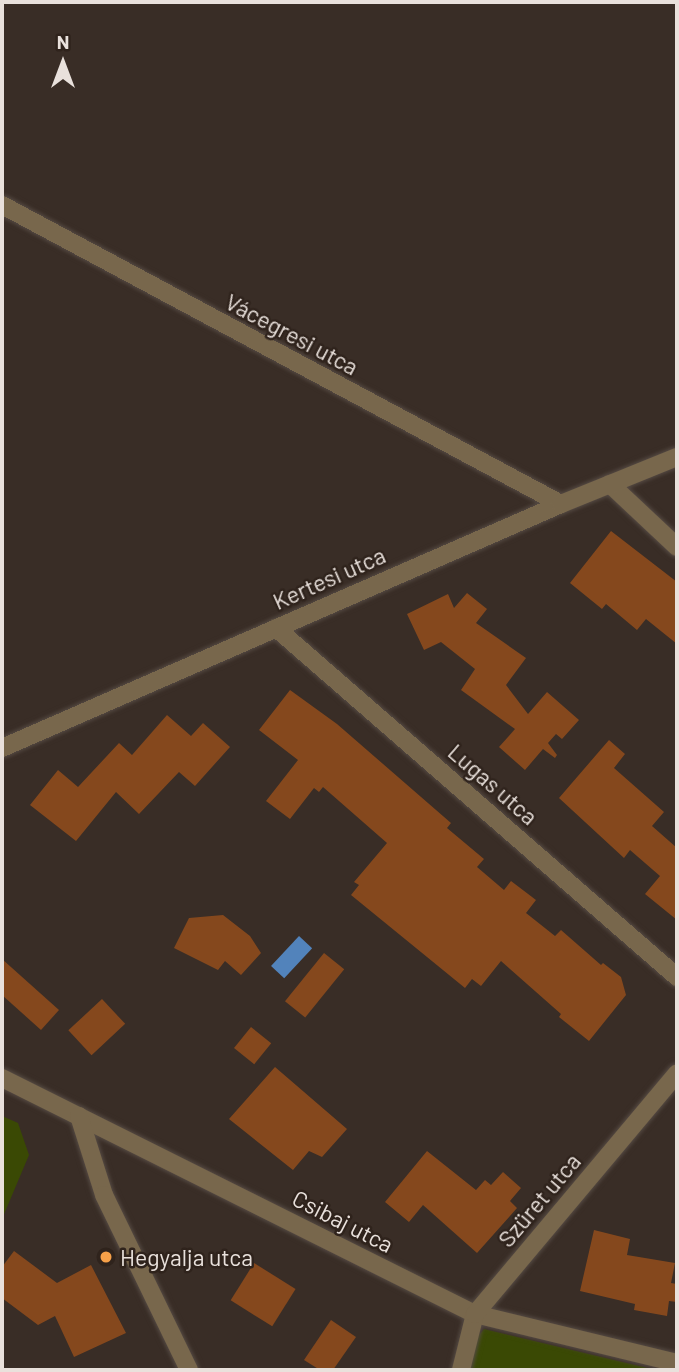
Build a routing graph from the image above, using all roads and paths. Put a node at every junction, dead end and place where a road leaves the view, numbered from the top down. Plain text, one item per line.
1 (2, 205) edge
2 (677, 457) edge
3 (610, 484) junction
4 (561, 504) junction
5 (677, 547) edge
6 (276, 628) junction
7 (2, 748) edge
8 (677, 978) edge
9 (677, 1073) edge
10 (2, 1078) edge
11 (79, 1116) junction
12 (475, 1314) junction
13 (677, 1363) edge
14 (189, 1370) edge
15 (461, 1370) edge

1 - 4 street, Vácegresi utca
2 - 3 street, Kertesi utca
3 - 4 street, Kertesi utca
3 - 5 street
4 - 6 street, Kertesi utca
6 - 7 street, Kertesi utca
6 - 8 street, Lugas utca
9 - 12 street, Szüret utca
10 - 11 street, Csibaj utca
11 - 12 street, Csibaj utca
11 - 14 street
12 - 13 street, Csibaj utca
12 - 15 street, Szüret utca

